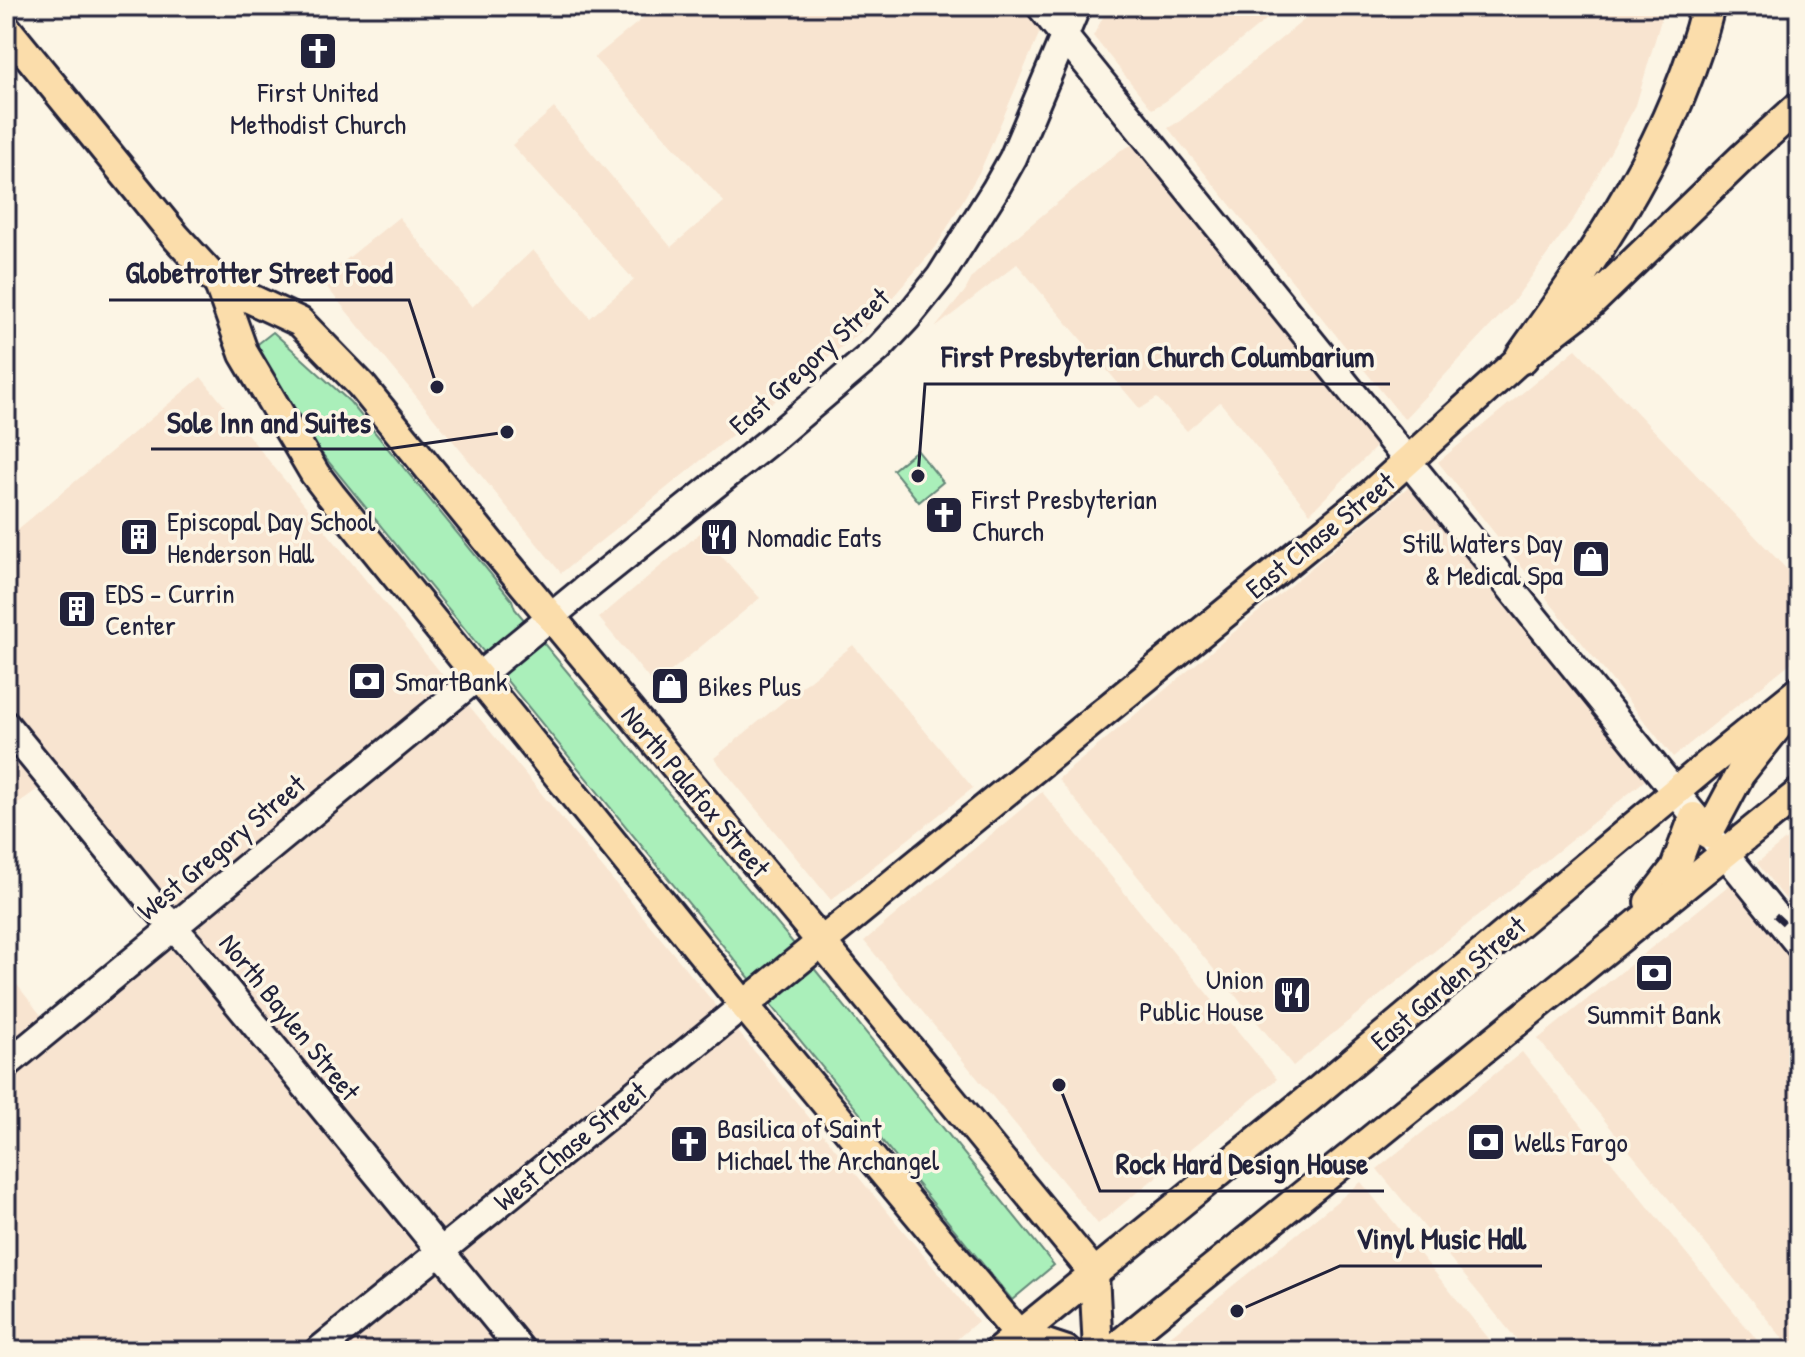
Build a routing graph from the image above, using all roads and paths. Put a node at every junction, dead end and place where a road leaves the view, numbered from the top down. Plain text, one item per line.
1 (1040, 6) edge
2 (1077, 6) edge
3 (1708, 6) edge
4 (6, 28) edge
5 (1063, 35) junction
6 (1799, 106) edge
7 (219, 284) junction
8 (1522, 357) junction
9 (1409, 461) junction
10 (551, 616) junction
11 (477, 677) junction
12 (1799, 691) edge
13 (1799, 700) edge
14 (6, 725) edge
15 (1675, 793) junction
16 (1799, 793) edge
17 (1709, 835) junction
18 (173, 927) junction
19 (1630, 928) junction
20 (822, 942) junction
21 (1799, 945) edge
22 (744, 1005) junction
23 (6, 1065) edge
24 (440, 1252) junction
25 (1094, 1273) junction
26 (1009, 1343) edge
27 (318, 1351) edge
28 (522, 1351) edge
29 (1067, 1351) edge
30 (1098, 1351) edge
31 (1111, 1351) edge

1 - 5 street
2 - 5 street, East Gregory Street
3 - 8 highway
4 - 7 main road, North Palafox Street
5 - 9 street
5 - 10 street, East Gregory Street
6 - 8 main road, East Chase Street
7 - 10 main road, North Palafox Street
7 - 11 main road, North Palafox Street
8 - 9 main road, East Chase Street
9 - 15 street
9 - 20 main road, East Chase Street
10 - 11 street, East Gregory Street
10 - 20 main road, North Palafox Street
11 - 18 street, West Gregory Street
11 - 22 main road, North Palafox Street
12 - 15 main road, East Garden Street
13 - 17 main road
14 - 18 street, North Baylen Street
15 - 17 street
15 - 25 main road, East Garden Street
16 - 17 main road
17 - 19 main road
17 - 19 main road
17 - 21 street
18 - 23 street, West Gregory Street
18 - 24 street, North Baylen Street
19 - 31 main road
20 - 22 main road, West Chase Street
20 - 25 main road, North Palafox Street
22 - 24 street, West Chase Street
22 - 26 main road, North Palafox Street
24 - 27 street, West Chase Street
24 - 28 street, North Baylen Street
25 - 26 main road, East Garden Street
25 - 30 main road
26 - 29 main road

